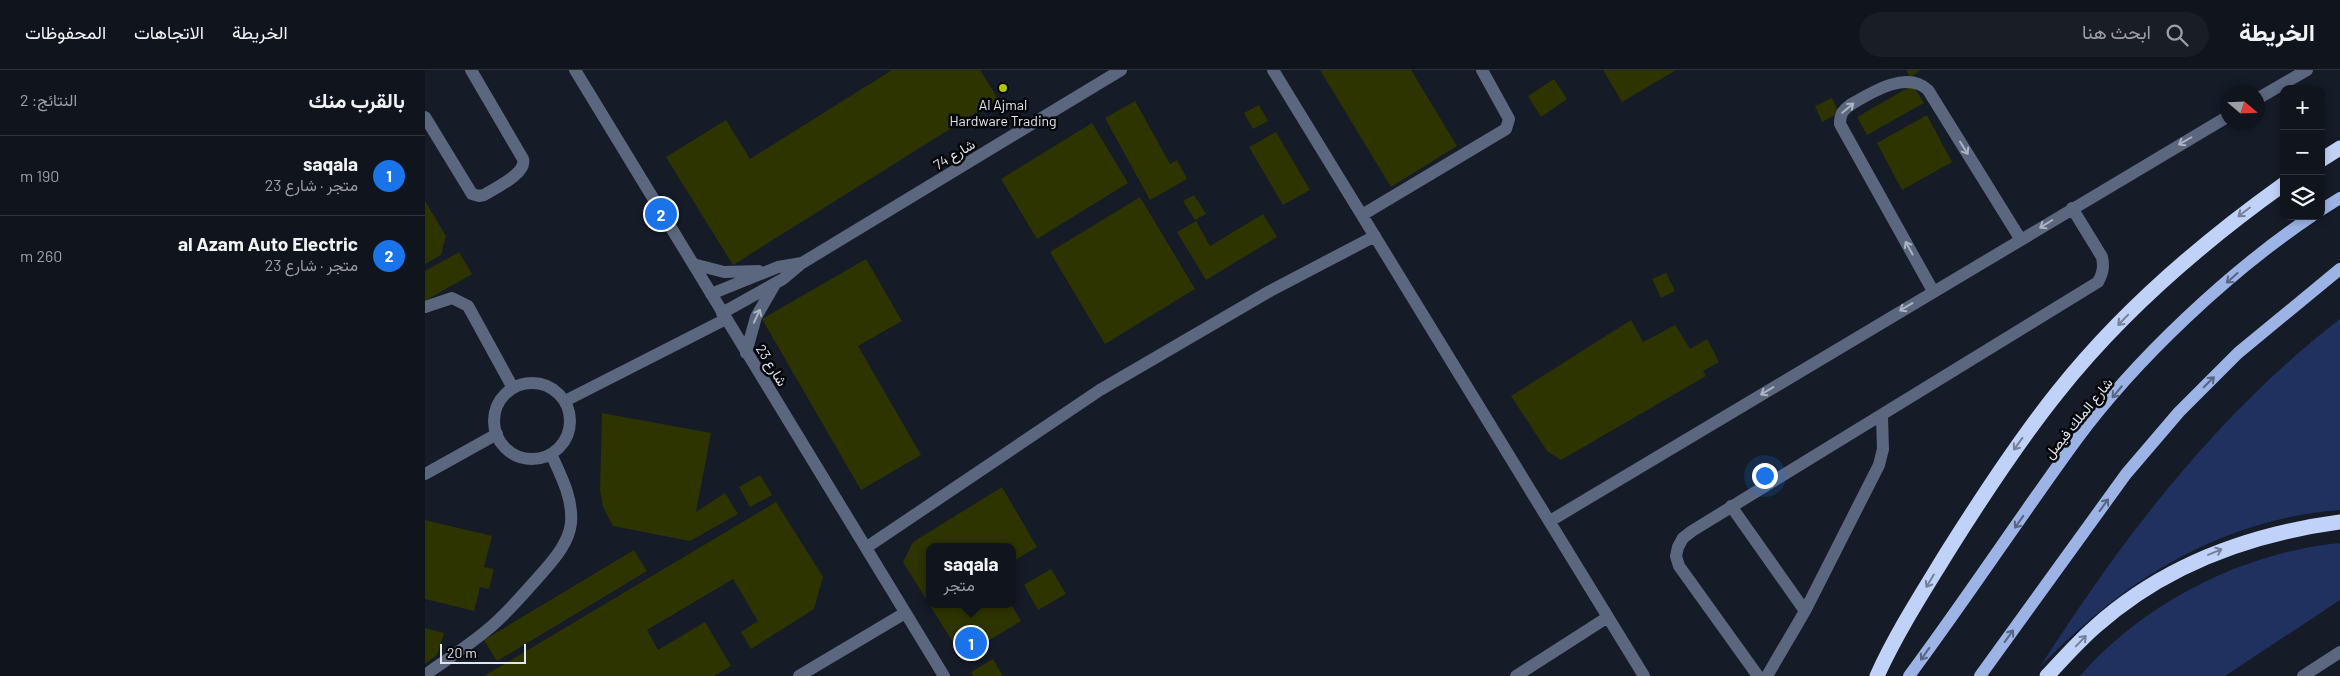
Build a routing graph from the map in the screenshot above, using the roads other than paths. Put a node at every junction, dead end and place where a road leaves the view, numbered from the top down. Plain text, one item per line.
1 (471, 70) edge
2 (575, 70) edge
3 (1121, 70) edge
4 (1273, 70) edge
5 (1482, 70) edge
6 (2307, 70) edge
7 (2265, 94) edge
8 (425, 117) edge
9 (2220, 121) edge
10 (2340, 148) edge
11 (2325, 157) edge
12 (2280, 187) edge
13 (2340, 198) edge
14 (2325, 207) edge
15 (2072, 208) junction
16 (1362, 215) junction
17 (2308, 220) edge
18 (1375, 236) junction
19 (2021, 240) junction
20 (802, 263) junction
21 (693, 264) junction
22 (2340, 269) edge
23 (771, 270) junction
24 (776, 283) junction
25 (1933, 291) junction
26 (711, 294) junction
27 (425, 307) edge
28 (724, 316) junction
29 (746, 353) junction
30 (513, 388) junction
31 (565, 401) junction
32 (1882, 417) junction
33 (497, 434) junction
34 (551, 454) junction
35 (425, 474) edge
36 (1731, 506) junction
37 (1550, 521) junction
38 (2340, 522) edge
39 (867, 548) junction
40 (1805, 611) junction
41 (905, 613) junction
42 (1608, 617) junction
43 (2340, 652) edge
44 (425, 675) edge
45 (799, 676) edge
46 (944, 676) edge
47 (1516, 676) edge
48 (1644, 676) edge
49 (1758, 676) edge
50 (1767, 676) edge
51 (1877, 676) edge
52 (1909, 676) edge
53 (1980, 676) edge
54 (2047, 676) edge
55 (2303, 676) edge

1 - 8 street
2 - 21 street, شارع 23
3 - 20 street, شارع 74
4 - 16 street
5 - 16 street
6 - 7 street
9 -> 15 street
10 - 11 highway
12 -> 51 highway
13 - 14 main road
15 -> 19 street
15 - 32 street
16 - 18 street
17 -> 52 main road, شارع الملك فيصل
18 - 37 street
18 - 39 street
19 - 25 street
25 -> 19 street
20 - 23 street, شارع 74
20 - 24 street, شارع 74
21 - 23 street
21 - 26 street, شارع 23
53 -> 22 main road
23 - 26 street, شارع 74
24 - 28 street, شارع 74
29 -> 24 street
25 -> 37 street
26 - 28 street, شارع 23
27 - 30 street
28 - 29 street, شارع 23
28 - 31 street, شارع 74
29 - 39 street, شارع 23
30 - 31 street
30 - 33 street
31 - 34 street
32 - 36 street
32 - 40 street
33 - 34 street
33 - 35 street
34 - 44 street
36 - 40 street
36 - 49 street
37 - 42 street
54 -> 38 highway
39 - 41 street, شارع 23
40 - 50 street
41 - 45 street
41 - 46 street, شارع 23
42 - 47 street
42 - 48 street
43 - 55 street

